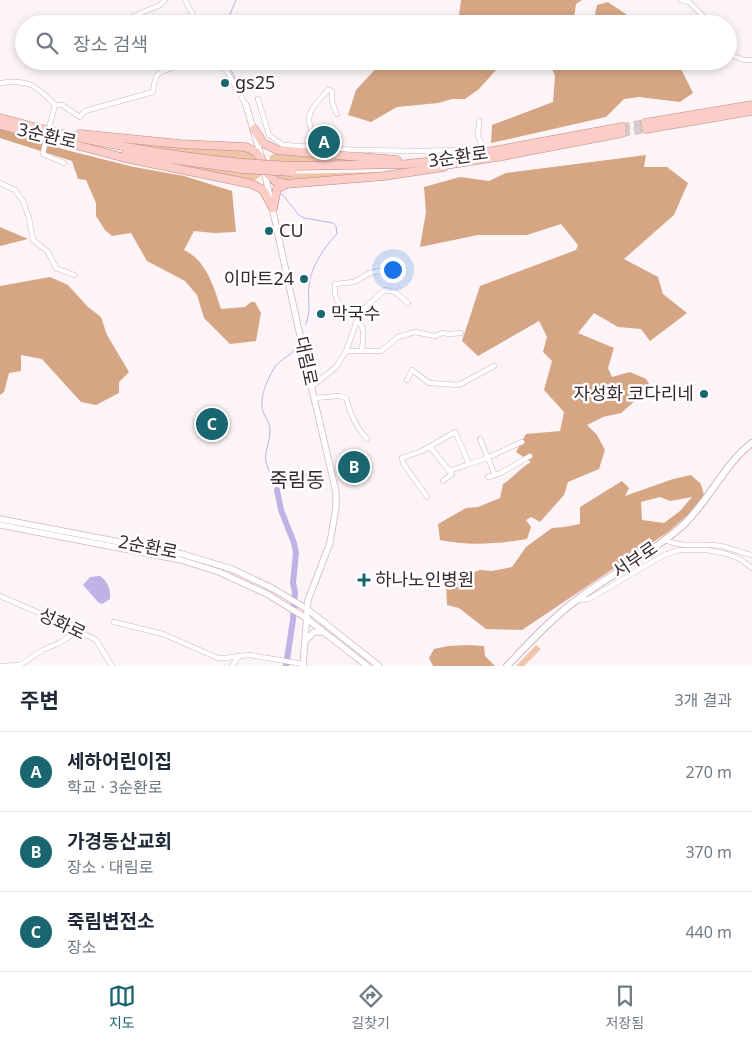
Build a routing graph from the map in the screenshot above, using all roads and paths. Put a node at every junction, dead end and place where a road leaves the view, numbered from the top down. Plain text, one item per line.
1 (165, 0) edge
2 (185, 0) edge
3 (681, 0) edge
4 (137, 15) edge
5 (193, 15) edge
6 (702, 15) edge
7 (737, 57) edge
8 (752, 60) edge
9 (164, 70) edge
10 (226, 70) edge
11 (0, 83) edge
12 (258, 99) dead end
13 (55, 105) junction
14 (752, 105) edge
15 (246, 106) joint
16 (752, 111) edge
17 (337, 114) dead end
18 (0, 118) edge
19 (479, 121) dead end
20 (0, 125) edge
21 (48, 129) junction
22 (254, 129) junction
23 (20, 130) junction
24 (45, 144) dead end
25 (239, 147) junction
26 (311, 147) junction
27 (277, 150) junction
28 (464, 158) junction
29 (475, 161) junction
30 (263, 162) junction
31 (64, 163) dead end
32 (243, 166) junction
33 (292, 169) junction
34 (265, 171) junction
35 (248, 182) junction
36 (0, 183) edge
37 (286, 184) junction
38 (273, 208) junction
39 (379, 271) dead end
40 (74, 276) dead end
41 (408, 303) dead end
42 (355, 319) junction
43 (461, 333) dead end
44 (346, 351) junction
45 (362, 351) junction
46 (494, 366) dead end
47 (408, 380) dead end
48 (311, 387) junction
49 (314, 398) junction
50 (367, 439) dead end
51 (480, 439) dead end
52 (522, 442) dead end
53 (752, 443) edge
54 (430, 447) junction
55 (530, 456) dead end
56 (487, 458) junction
57 (469, 464) junction
58 (450, 471) junction
59 (496, 475) junction
60 (488, 477) dead end
61 (443, 481) dead end
62 (427, 497) dead end
63 (0, 519) edge
64 (0, 526) edge
65 (665, 540) junction
66 (706, 548) junction
67 (752, 555) edge
68 (752, 568) edge
69 (0, 596) edge
70 (576, 600) junction
71 (307, 609) junction
72 (306, 618) junction
73 (114, 622) dead end
74 (79, 631) junction
75 (324, 632) junction
76 (305, 642) junction
77 (239, 656) junction
78 (277, 659) junction
79 (18, 665) edge
80 (303, 665) edge
81 (0, 666) edge
82 (112, 666) edge
83 (232, 666) edge
84 (276, 666) edge
85 (367, 666) edge
86 (379, 666) edge
87 (507, 666) edge

1 - 4 street
2 - 5 street
3 - 6 street
7 - 8 street
9 - 13 street
10 - 15 street, 대림로
11 - 13 street
12 - 26 street
13 - 21 street
14 - 16 highway
15 - 22 street, 대림로
17 - 26 street
18 - 21 highway, 3순환로
19 - 26 street
20 - 23 highway, 3순환로
21 - 25 highway
21 - 32 highway, 3순환로
22 - 25 highway
22 - 27 highway
22 - 30 street, 대림로
23 - 32 highway, 3순환로
23 - 35 highway
24 - 31 street
25 - 30 highway
27 - 28 highway
27 - 30 highway
28 - 29 highway, 3순환로
28 - 33 highway, 3순환로
29 - 33 highway, 3순환로
29 - 37 highway
30 - 34 street, 대림로
32 - 33 highway, bridge
34 - 35 highway
34 - 37 highway
34 - 38 street, 대림로
35 - 38 highway
36 - 40 street
37 - 38 highway
38 - 48 street, 대림로
39 - 42 street
41 - 42 street
42 - 44 street
42 - 45 street
43 - 45 street
44 - 45 street
44 - 48 street
46 - 47 street
48 - 49 street, 대림로
49 - 50 street
49 - 71 street, 대림로
51 - 56 street
52 - 56 street
53 - 65 main road, 서부로
54 - 57 street
54 - 58 street
54 - 62 street
55 - 59 street
56 - 57 street
56 - 59 street
57 - 58 street
58 - 61 street
59 - 60 street
63 - 71 street, 2순환로
64 - 72 street, 2순환로
65 - 66 street
65 - 70 main road, 서부로
66 - 67 street
66 - 68 street
66 - 70 street
69 - 74 street, 성화로
70 - 87 main road, 서부로
71 - 72 street, 대림로
71 - 86 street
72 - 75 street
72 - 76 street, 대림로
73 - 77 street
74 - 79 street
74 - 82 street, 성화로
75 - 76 street
75 - 85 street
76 - 80 street, 대림로
77 - 78 street
77 - 83 street
78 - 80 street
78 - 84 street
79 - 81 street

